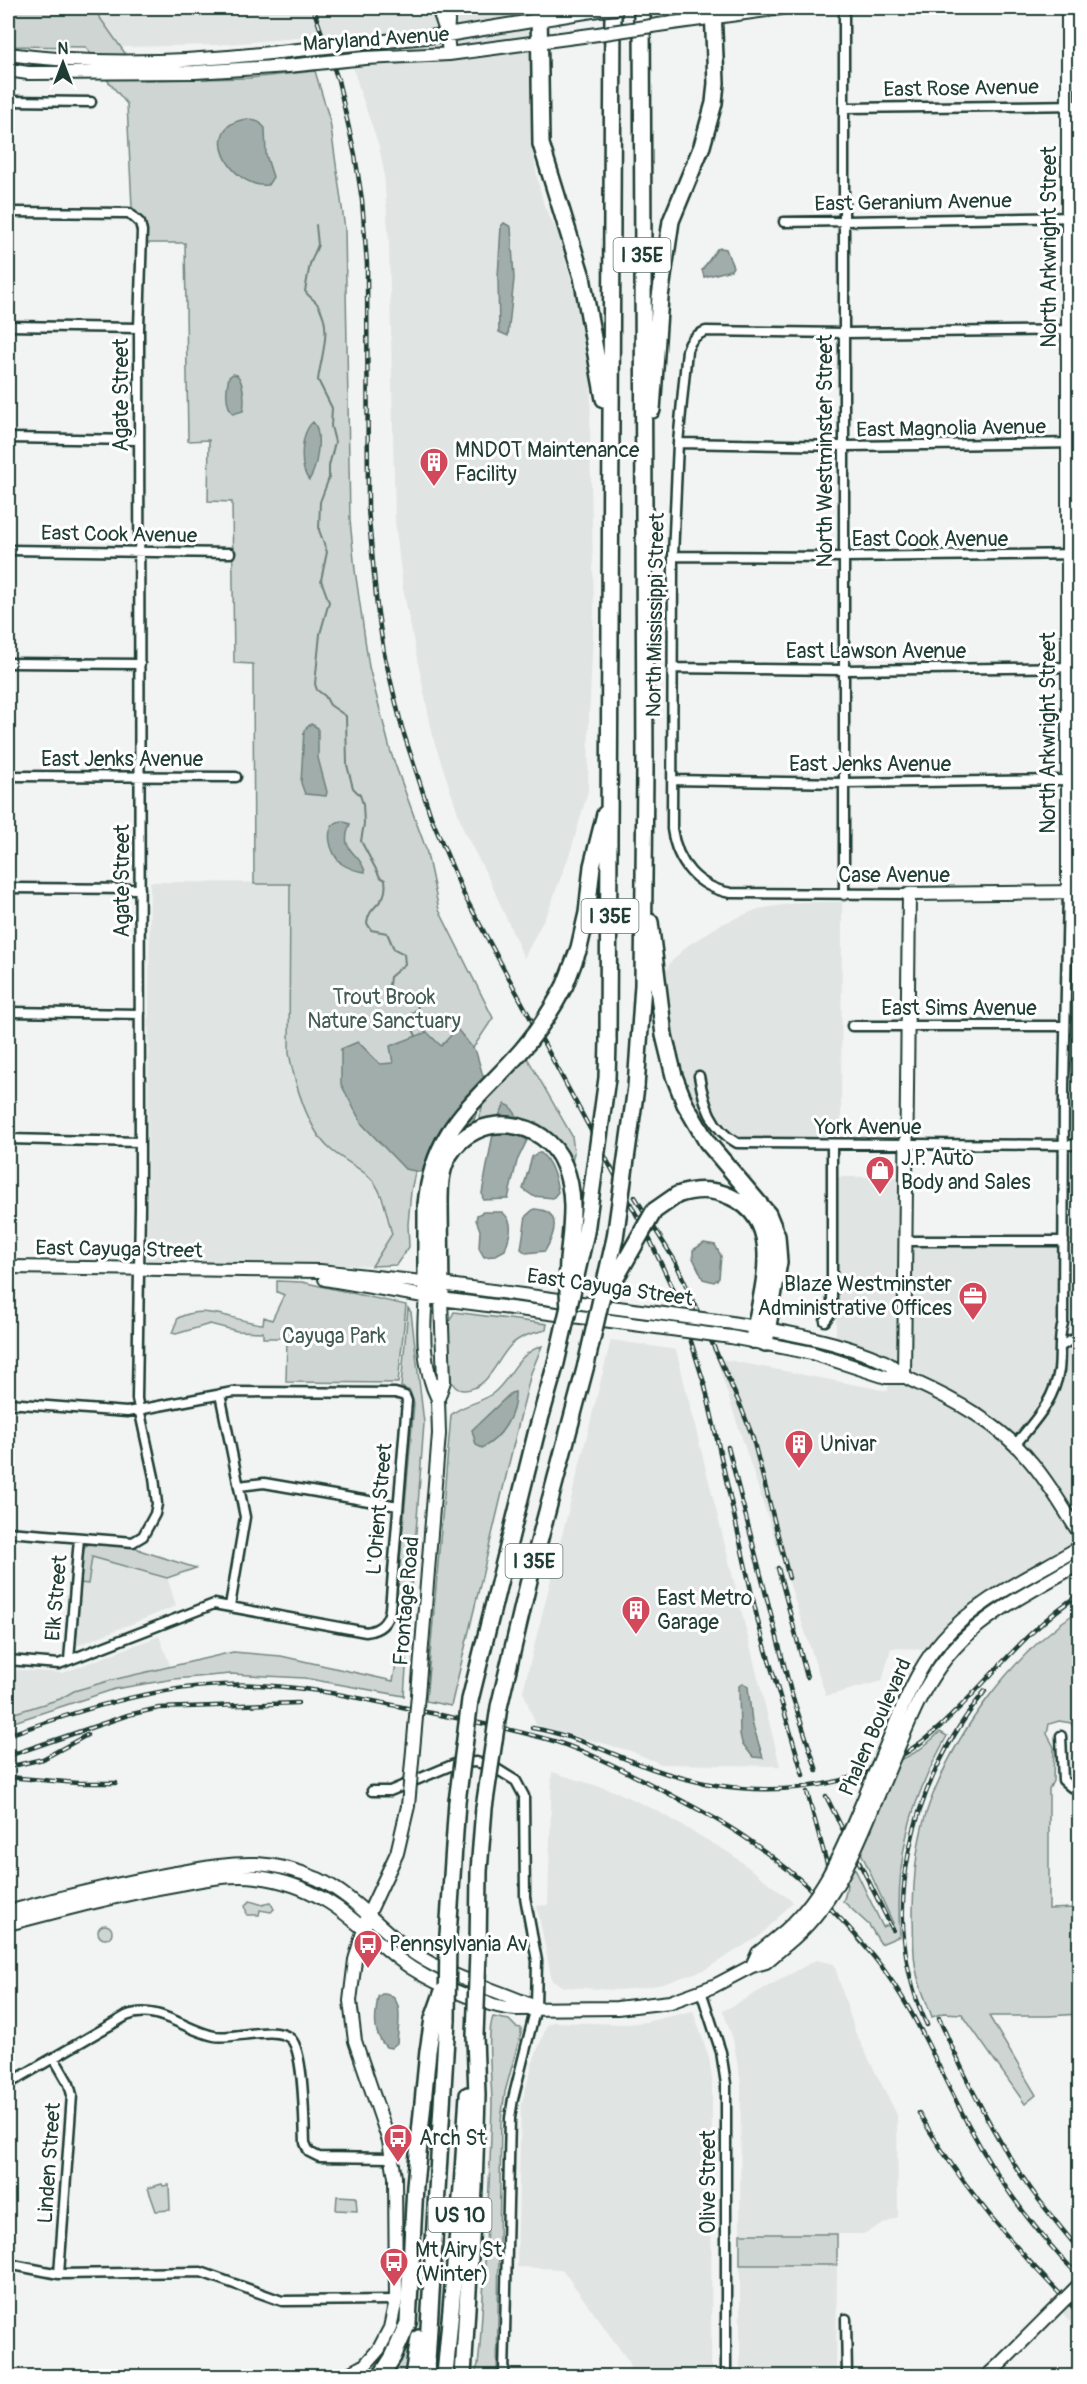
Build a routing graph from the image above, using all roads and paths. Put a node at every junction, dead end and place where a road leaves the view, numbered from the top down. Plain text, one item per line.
1 (438, 8) edge
2 (449, 8) edge
3 (613, 8) edge
4 (619, 8) edge
5 (642, 8) edge
6 (781, 8) edge
7 (844, 8) edge
8 (1068, 8) edge
9 (713, 12) edge
10 (539, 13) edge
11 (447, 34) junction
12 (539, 42) junction
13 (8, 54) edge
14 (449, 54) junction
15 (8, 70) edge
16 (8, 101) edge
17 (91, 102) dead end
18 (1074, 105) edge
19 (844, 108) junction
20 (8, 212) edge
21 (1074, 217) edge
22 (844, 221) junction
23 (784, 222) dead end
24 (8, 326) edge
25 (139, 328) junction
26 (1074, 330) edge
27 (844, 333) junction
28 (8, 438) edge
29 (139, 440) junction
30 (678, 443) junction
31 (1074, 443) edge
32 (845, 446) junction
33 (611, 453) junction
34 (644, 503) junction
35 (8, 550) edge
36 (139, 552) junction
37 (230, 553) dead end
38 (1074, 555) edge
39 (673, 556) junction
40 (844, 557) junction
41 (8, 663) edge
42 (140, 664) junction
43 (1073, 667) edge
44 (672, 668) junction
45 (844, 670) junction
46 (8, 776) edge
47 (140, 777) junction
48 (236, 777) dead end
49 (672, 780) junction
50 (1067, 780) junction
51 (845, 783) junction
52 (610, 790) junction
53 (643, 854) junction
54 (709, 887) joint
55 (8, 888) edge
56 (140, 889) junction
57 (1074, 892) edge
58 (909, 894) junction
59 (844, 895) junction
60 (8, 1012) edge
61 (140, 1014) junction
62 (852, 1026) dead end
63 (907, 1026) junction
64 (1065, 1026) junction
65 (699, 1076) dead end
66 (8, 1139) edge
67 (140, 1142) junction
68 (832, 1144) junction
69 (906, 1145) junction
70 (1064, 1145) junction
71 (1080, 1145) edge
72 (433, 1205) junction
73 (905, 1241) junction
74 (1064, 1241) junction
75 (8, 1267) edge
76 (140, 1268) junction
77 (433, 1290) junction
78 (568, 1311) junction
79 (598, 1312) junction
80 (825, 1321) dead end
81 (760, 1335) junction
82 (1080, 1340) edge
83 (1060, 1347) junction
84 (904, 1377) junction
85 (220, 1394) junction
86 (438, 1399) junction
87 (8, 1403) edge
88 (139, 1410) junction
89 (1015, 1445) junction
90 (239, 1486) junction
91 (398, 1506) junction
92 (8, 1532) edge
93 (1080, 1534) edge
94 (79, 1538) junction
95 (1080, 1547) edge
96 (1080, 1563) edge
97 (230, 1606) junction
98 (8, 1660) edge
99 (69, 1660) junction
100 (908, 1709) junction
101 (1061, 1737) dead end
102 (1080, 1787) edge
103 (372, 1791) dead end
104 (32, 1906) junction
105 (8, 1907) edge
106 (8, 1912) edge
107 (368, 1915) junction
108 (8, 1924) edge
109 (364, 1929) junction
110 (701, 1991) junction
111 (537, 2007) junction
112 (440, 2019) junction
113 (475, 2054) junction
114 (54, 2058) junction
115 (8, 2084) edge
116 (392, 2158) junction
117 (8, 2264) edge
118 (58, 2274) junction
119 (1080, 2284) edge
120 (432, 2287) junction
121 (396, 2300) junction
122 (846, 2319) dead end
123 (997, 2371) edge
124 (425, 2372) edge
125 (345, 2376) edge
126 (381, 2376) edge
127 (413, 2376) edge
128 (445, 2376) edge
129 (463, 2376) edge
130 (504, 2376) edge
131 (726, 2376) edge
132 (847, 2376) edge
133 (987, 2376) edge

1 - 11 main road
2 - 11 main road
3 - 33 highway, I 35E
4 - 10 main road, Maryland Avenue, bridge
5 - 34 highway, I 35E
6 - 9 main road, Maryland Avenue
7 - 19 street, North Westminster Street
8 - 18 main road, North Arkwright Street
9 - 12 main road, Maryland Avenue, bridge
9 - 34 highway
10 - 11 main road, Maryland Avenue
10 - 12 highway
11 - 13 main road, Maryland Avenue, bridge
11 - 14 main road
12 - 14 main road, Maryland Avenue
12 - 33 highway
14 - 15 main road, Maryland Avenue, bridge
16 - 17 street
18 - 19 street, East Rose Avenue
18 - 21 main road, North Arkwright Street
19 - 22 street, North Westminster Street
20 - 25 street, Agate Street
21 - 22 street, East Geranium Avenue
21 - 26 main road, North Arkwright Street
22 - 23 street, East Geranium Avenue
22 - 27 street, North Westminster Street
24 - 25 street
25 - 29 street, Agate Street
26 - 27 street
26 - 31 main road, North Arkwright Street
27 - 30 street, North Mississippi Street
27 - 32 street, North Westminster Street
28 - 29 street
29 - 36 street, Agate Street
30 - 32 street, East Magnolia Avenue
30 - 39 street, North Mississippi Street
31 - 32 street, East Magnolia Avenue
31 - 38 main road, North Arkwright Street
32 - 40 street, North Westminster Street
33 - 52 highway, I 35E
34 - 53 highway, I 35E
35 - 36 street, East Cook Avenue
36 - 37 street, East Cook Avenue
36 - 42 street, Agate Street
38 - 40 street, East Cook Avenue
38 - 43 main road, North Arkwright Street
39 - 40 street, East Cook Avenue
39 - 44 street, North Mississippi Street
40 - 45 street, North Westminster Street
41 - 42 street
42 - 47 street, Agate Street
43 - 45 street, East Lawson Avenue
43 - 50 main road, North Arkwright Street
44 - 45 street, East Lawson Avenue
44 - 49 street, North Mississippi Street
45 - 51 street, North Westminster Street
46 - 47 street, East Jenks Avenue
47 - 48 street, East Jenks Avenue
47 - 56 street, Agate Street
49 - 51 street, East Jenks Avenue
49 - 54 street, North Mississippi Street
50 - 51 street, East Jenks Avenue
50 - 57 main road, North Arkwright Street
51 - 59 street, North Westminster Street
52 - 72 highway, bridge
52 - 78 highway, I 35E, bridge
53 - 79 highway, I 35E, bridge
53 - 81 highway
54 - 59 street, Case Avenue
55 - 56 street
56 - 61 street, Agate Street
57 - 58 main road, Case Avenue
57 - 64 street, North Arkwright Street
58 - 59 street, Case Avenue
58 - 63 main road
60 - 61 street
61 - 67 street, Agate Street
62 - 63 street, East Sims Avenue
63 - 64 street, East Sims Avenue
63 - 69 main road
64 - 70 street, North Arkwright Street
65 - 68 street, York Avenue
66 - 67 street
67 - 76 street, Agate Street
68 - 69 street, York Avenue
68 - 80 street
69 - 70 street, York Avenue
69 - 73 main road
70 - 71 street, York Avenue
70 - 74 street, North Arkwright Street
72 - 77 highway
72 - 78 highway, bridge
73 - 74 street
73 - 84 main road
74 - 83 street, North Arkwright Street
75 - 76 main road, East Cayuga Street
76 - 77 main road, East Cayuga Street
76 - 88 street, Agate Street
77 - 81 main road, East Cayuga Street, bridge
77 - 81 main road, East Cayuga Street, bridge
77 - 86 main road, Frontage Road
77 - 86 main road, Frontage Road
78 - 112 highway, I 35E, bridge
79 - 81 highway, bridge
79 - 113 highway, I 35E, bridge
81 - 84 main road, East Cayuga Street
81 - 84 main road, East Cayuga Street
82 - 83 street
83 - 89 street, North Arkwright Street
84 - 89 main road, East Cayuga Street
85 - 88 street
85 - 90 street
85 - 91 street, L'Orient Street
86 - 107 main road, Frontage Road, bridge
87 - 88 street
88 - 94 street, Agate Street
89 - 93 main road, East Cayuga Street
90 - 91 street
90 - 97 street
91 - 97 street, L'Orient Street
92 - 94 street
94 - 99 street, Elk Street
95 - 100 main road, Phalen Boulevard
96 - 100 main road, Phalen Boulevard
97 - 99 street
98 - 99 street
100 - 110 main road, Phalen Boulevard, bridge
101 - 102 street
103 - 111 street
104 - 105 main road
104 - 106 main road
104 - 107 main road
107 - 109 main road, Frontage Road
107 - 111 main road
108 - 109 main road, Phalen Boulevard
109 - 111 main road, Phalen Boulevard
109 - 116 main road, Frontage Road
110 - 111 main road, Phalen Boulevard
110 - 131 street, Olive Street
111 - 130 street
112 - 120 highway, I 35E
112 - 126 highway
113 - 128 highway, US 10
113 - 129 highway, I 35E
114 - 115 street
114 - 116 street
114 - 118 street, Linden Street
116 - 121 main road, Frontage Road
117 - 118 street
118 - 121 street
119 - 123 main road, bridge
120 - 124 highway, I 35E
120 - 127 highway
121 - 125 main road, Frontage Road
122 - 132 street
123 - 133 main road

